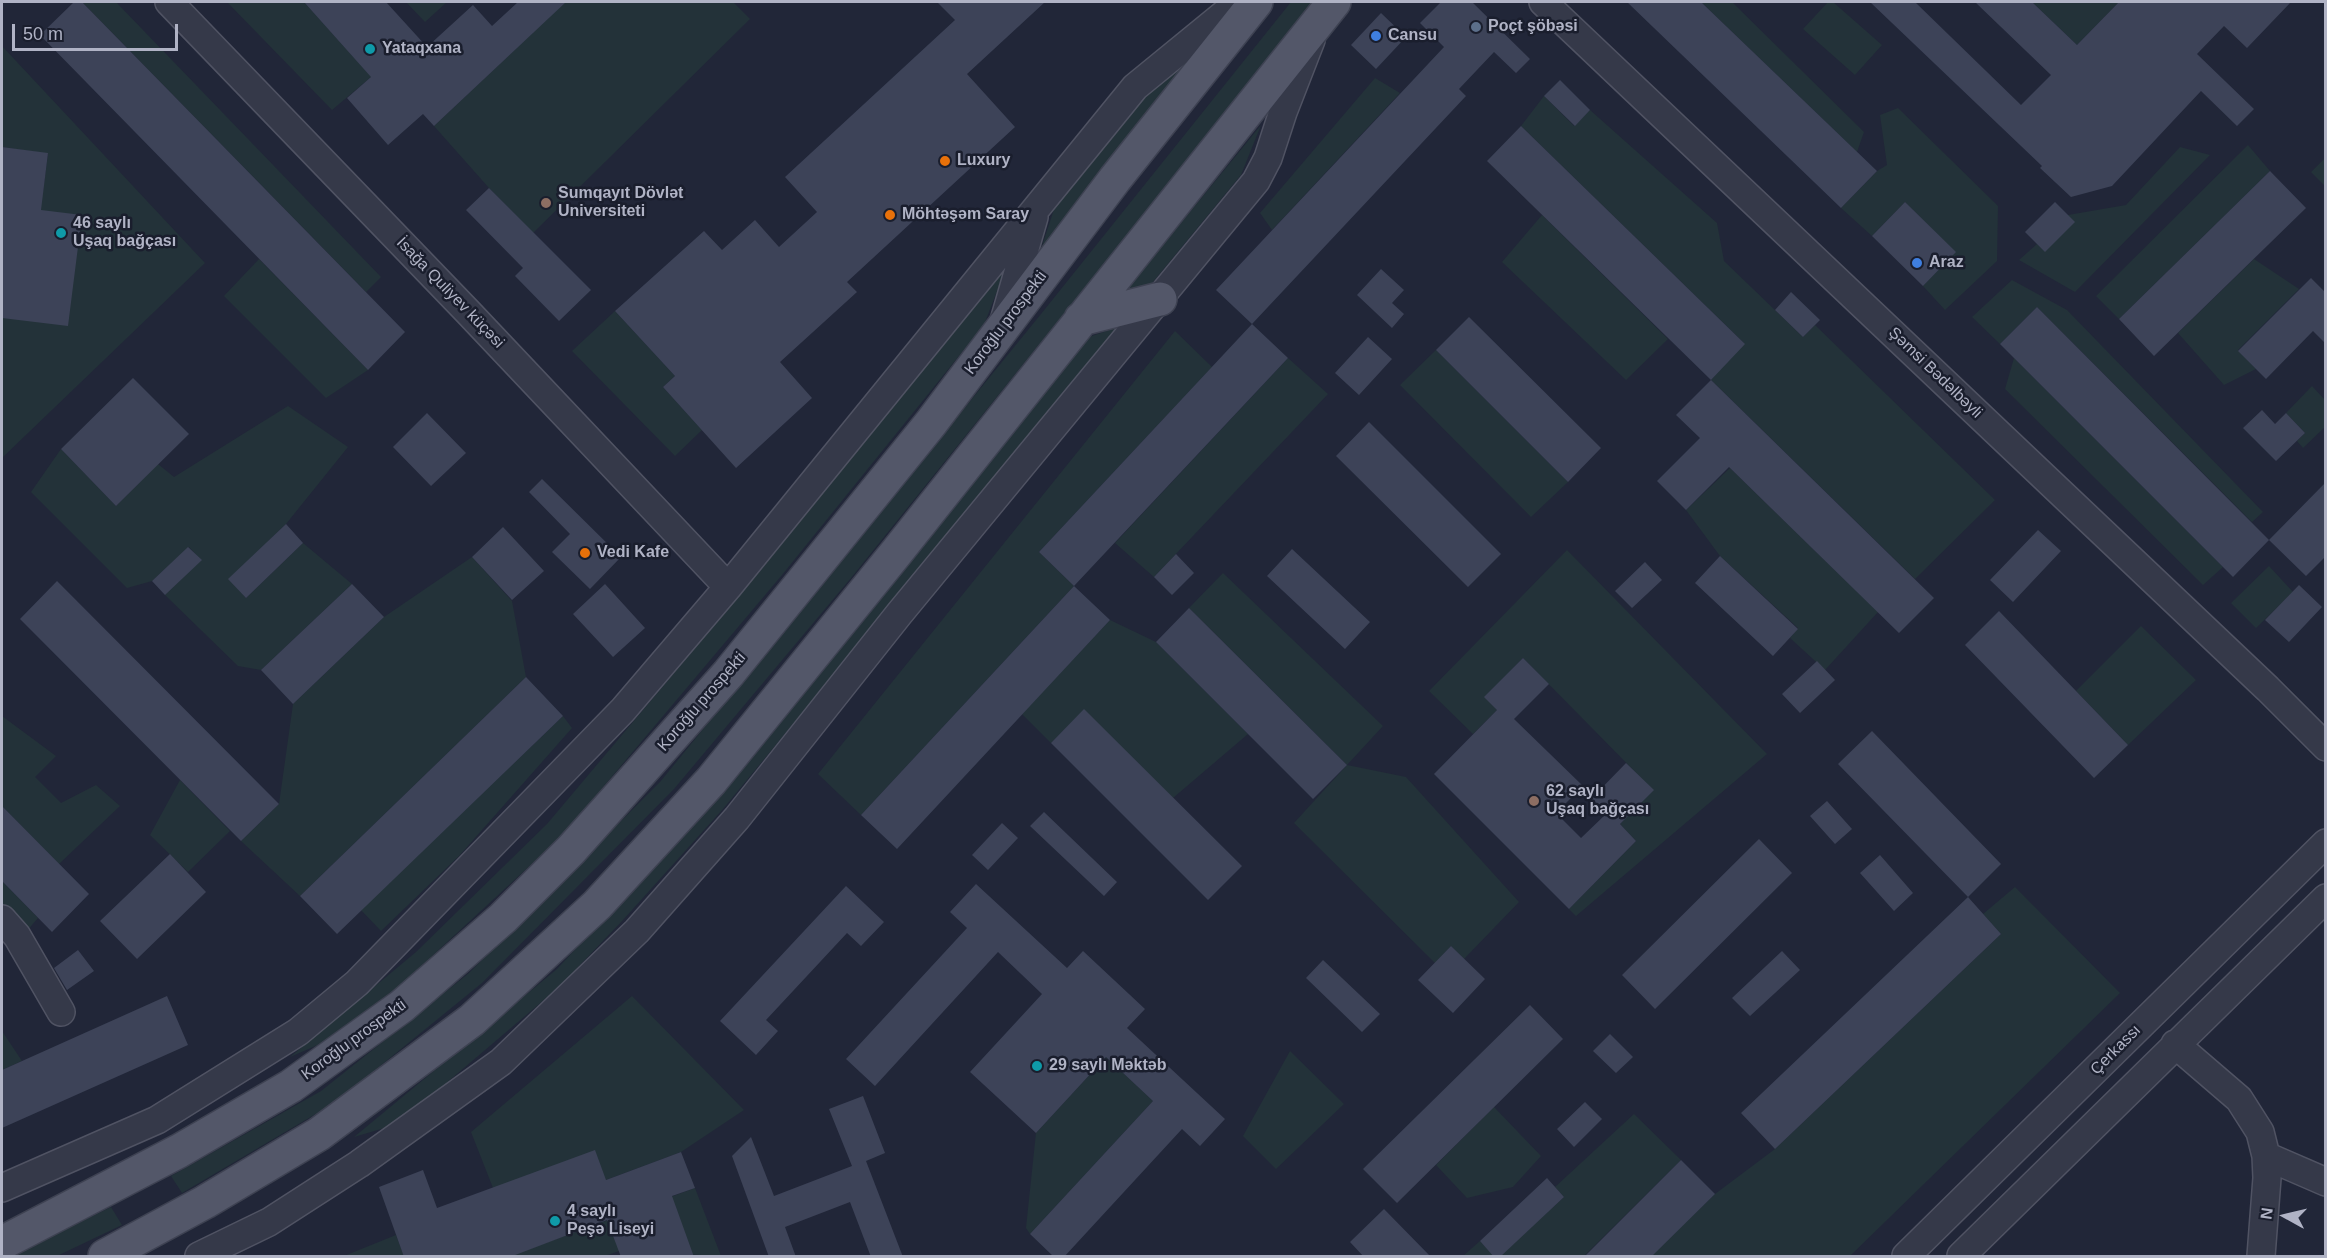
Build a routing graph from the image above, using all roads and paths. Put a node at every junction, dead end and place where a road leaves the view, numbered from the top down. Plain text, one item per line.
1 (169, 2) edge
2 (1239, 2) edge
3 (1256, 2) edge
4 (1543, 2) edge
5 (1326, 10) edge
6 (1037, 207) junction
7 (1160, 299) junction
8 (1081, 319) junction
9 (1002, 329) junction
10 (728, 587) junction
11 (2325, 747) edge
12 (2325, 843) edge
13 (2325, 898) edge
14 (2, 919) edge
15 (61, 1012) dead end
16 (2175, 1044) junction
17 (2266, 1156) junction
18 (2325, 1182) edge
19 (2, 1188) edge
20 (2, 1243) edge
21 (105, 1257) edge
22 (199, 1257) edge
23 (1906, 1257) edge
24 (1961, 1257) edge
25 (2261, 1257) edge

1 - 10 street, İsağa Quliyev küçəsi
2 - 6 street
3 - 9 main road, Koroğlu prospekti
4 - 11 street, Şəmsi Bədəlbəyli
5 - 7 street
5 - 8 main road
6 - 9 street
6 - 10 street
7 - 8 main road
7 - 22 street
8 - 21 main road
9 - 20 main road, Koroğlu prospekti
10 - 19 street
12 - 23 street, Çerkassı
13 - 16 street
14 - 15 street
16 - 17 street
16 - 24 street
17 - 18 street
17 - 25 street

